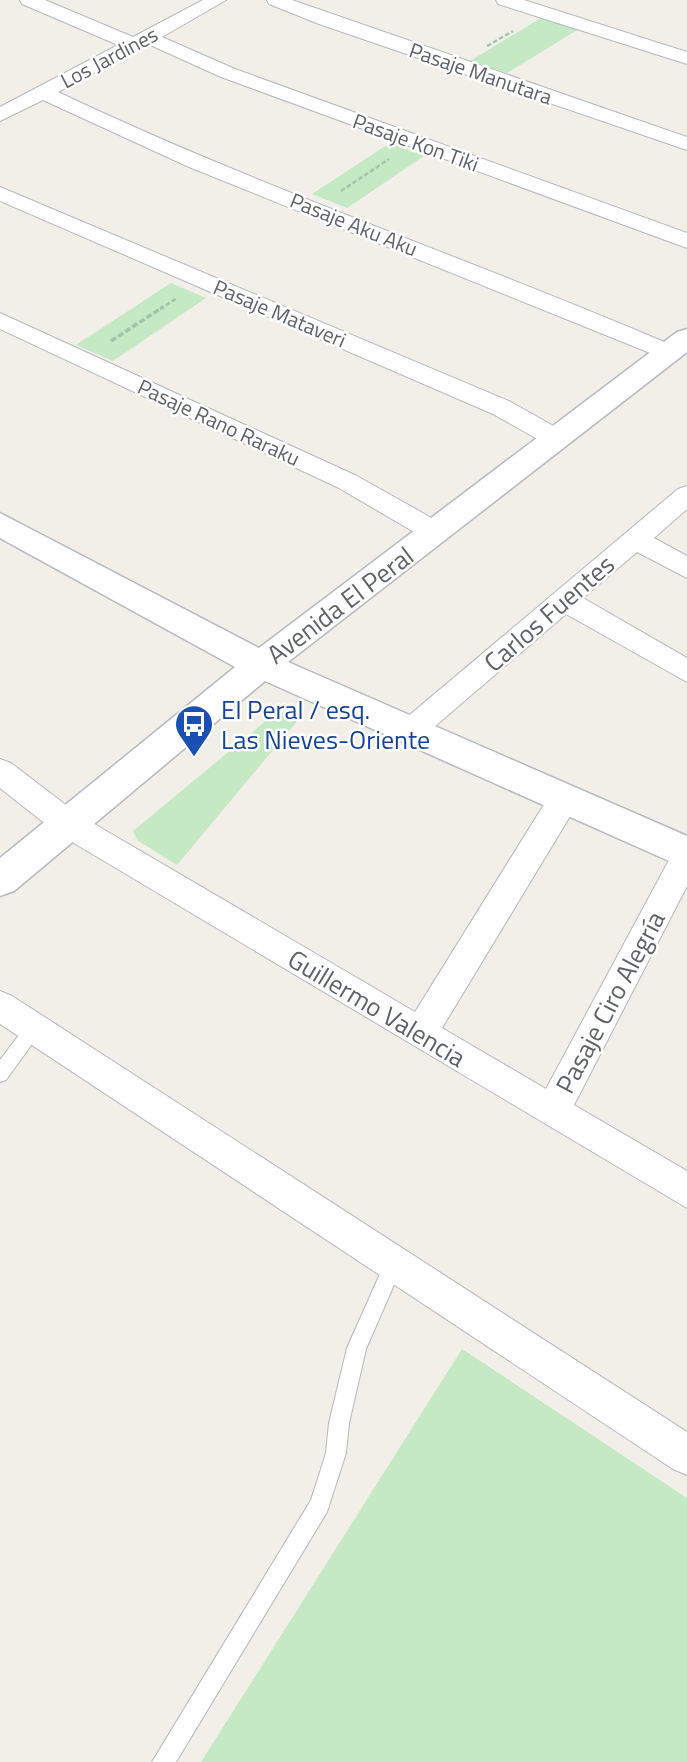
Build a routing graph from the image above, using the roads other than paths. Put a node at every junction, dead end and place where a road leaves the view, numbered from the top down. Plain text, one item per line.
1 (29, 0) edge
2 (217, 0) edge
3 (276, 0) edge
4 (505, 0) edge
5 (140, 41) junction
6 (687, 58) edge
7 (25, 95) junction
8 (0, 115) edge
9 (687, 144) edge
10 (0, 193) edge
11 (687, 242) edge
12 (0, 320) edge
13 (677, 345) edge
14 (557, 439) junction
15 (687, 495) edge
16 (0, 524) edge
17 (435, 532) junction
18 (635, 539) junction
19 (687, 568) edge
20 (564, 600) junction
21 (261, 665) junction
22 (687, 671) edge
23 (410, 731) junction
24 (0, 771) edge
25 (564, 799) junction
26 (68, 824) junction
27 (687, 855) edge
28 (0, 880) edge
29 (0, 1006) edge
30 (34, 1028) junction
31 (420, 1033) junction
32 (0, 1074) edge
33 (553, 1111) junction
34 (686, 1186) edge
35 (394, 1264) junction
36 (687, 1455) edge
37 (163, 1762) edge

1 - 5 street, Pasaje Kon Tiki
2 - 5 street, Los Jardines
3 - 9 street, Pasaje Manutara
4 - 6 street
5 - 7 street, Los Jardines
5 - 11 street, Pasaje Kon Tiki
7 - 8 street, Los Jardines
7 - 13 street, Pasaje Aku Aku
10 - 14 street, Pasaje Mataveri
12 - 17 street, Pasaje Rano Raraku
13 - 14 street, Avenida El Peral
14 - 17 street, Avenida El Peral
15 - 18 street, Carlos Fuentes
16 - 21 street
17 - 21 street, Avenida El Peral
18 - 19 street
18 - 20 street, Carlos Fuentes
20 - 22 street
20 - 23 street, Carlos Fuentes
21 - 23 street
21 - 26 street, Avenida El Peral
23 - 25 street
24 - 26 street, Guillermo Valencia
25 - 27 street
25 - 31 street
26 - 28 street, Avenida El Peral
26 - 31 street, Guillermo Valencia
27 - 33 street, Pasaje Ciro Alegría
29 - 30 street
30 - 32 lane
30 - 35 street
31 - 33 street, Guillermo Valencia
33 - 34 street, Guillermo Valencia
35 - 36 street
35 - 37 lane

